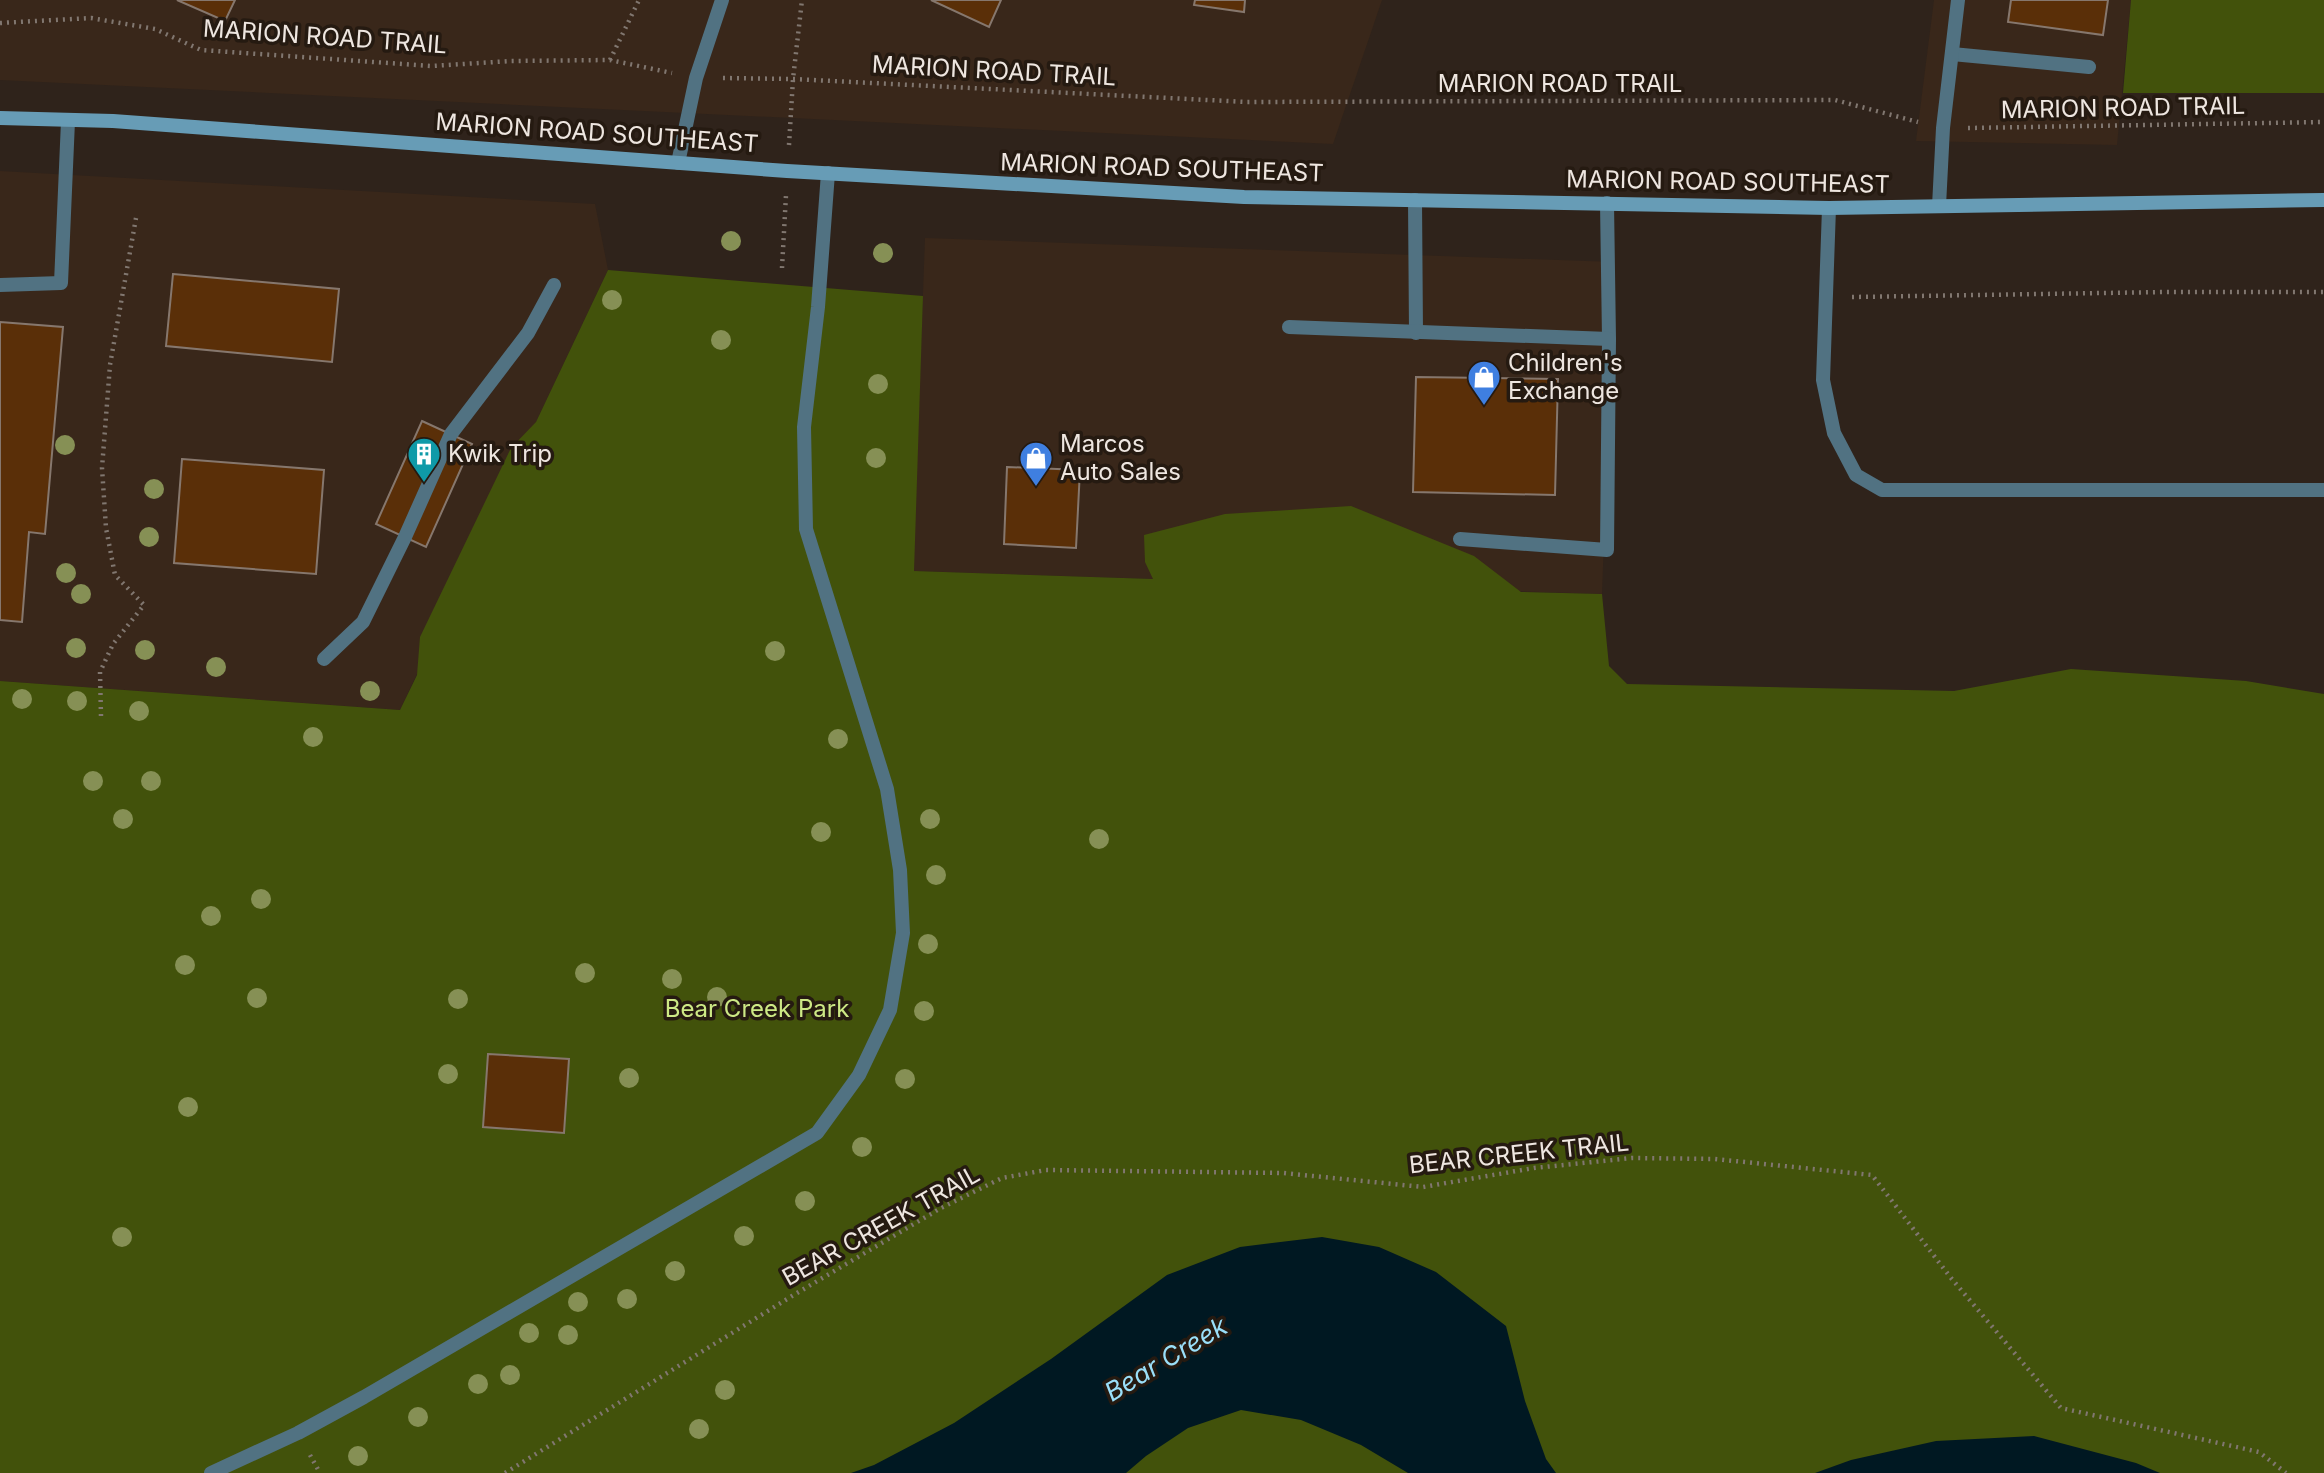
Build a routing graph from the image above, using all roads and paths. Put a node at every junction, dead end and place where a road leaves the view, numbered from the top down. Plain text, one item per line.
1 (639, 0) edge
2 (722, 0) edge
3 (803, 0) edge
4 (1958, 0) edge
5 (0, 23) edge
6 (1952, 54) junction
7 (2089, 67) dead end
8 (0, 118) edge
9 (68, 121) junction
10 (2324, 122) edge
11 (1943, 128) junction
12 (678, 163) junction
13 (828, 173) junction
14 (1415, 200) junction
15 (2324, 200) edge
16 (1606, 204) junction
17 (1939, 206) junction
18 (1829, 208) junction
19 (136, 218) dead end
20 (0, 285) edge
21 (554, 285) dead end
22 (2324, 292) edge
23 (1826, 298) junction
24 (1289, 327) dead end
25 (1416, 333) junction
26 (1609, 340) junction
27 (2324, 490) edge
28 (1460, 539) dead end
29 (324, 659) dead end
30 (102, 716) dead end
31 (211, 1473) edge
32 (505, 1473) edge
33 (2286, 1473) edge

1 - 5 path, MARION ROAD TRAIL
2 - 12 street
3 - 11 path, MARION ROAD TRAIL
4 - 6 street
6 - 7 street
6 - 11 street
8 - 9 main road, MARION ROAD SOUTHEAST
9 - 12 main road, MARION ROAD SOUTHEAST
9 - 20 street
10 - 11 path, MARION ROAD TRAIL
11 - 17 street
12 - 13 main road, MARION ROAD SOUTHEAST
13 - 14 main road, MARION ROAD SOUTHEAST
13 - 31 street
14 - 16 main road, MARION ROAD SOUTHEAST
14 - 25 street
15 - 17 main road, MARION ROAD SOUTHEAST
16 - 18 main road, MARION ROAD SOUTHEAST
16 - 26 street
17 - 18 main road, MARION ROAD SOUTHEAST
18 - 23 street
19 - 30 path
21 - 29 street
22 - 23 path
23 - 27 street
24 - 25 street
25 - 26 street
26 - 28 street
32 - 33 path, BEAR CREEK TRAIL

